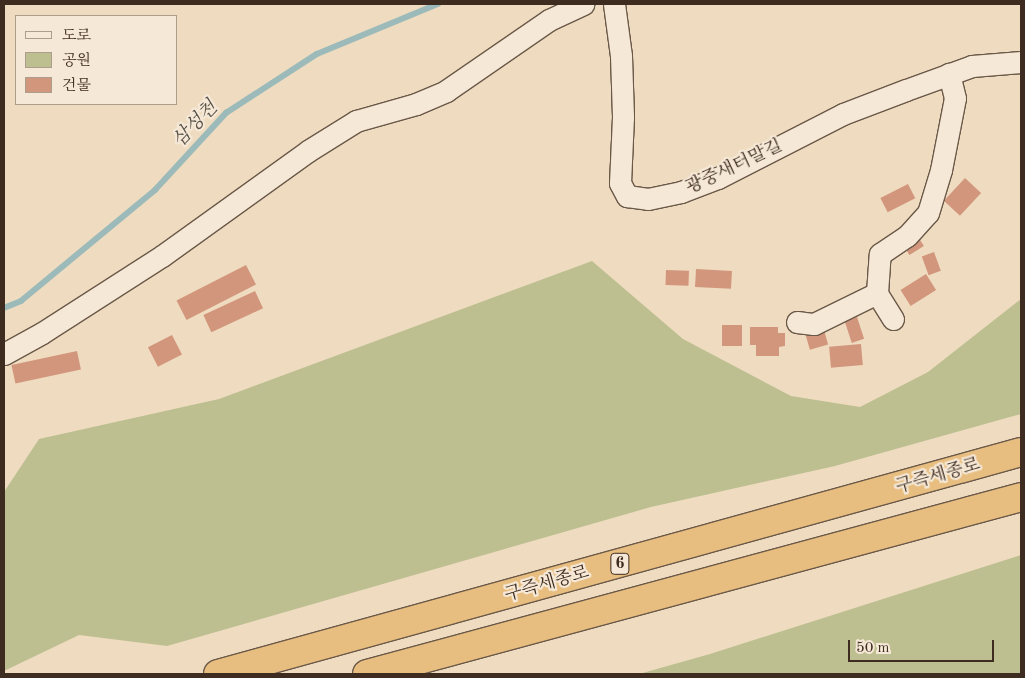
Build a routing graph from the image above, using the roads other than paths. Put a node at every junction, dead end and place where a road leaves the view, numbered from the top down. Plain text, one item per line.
1 (584, 4) edge
2 (614, 4) edge
3 (1021, 62) edge
4 (949, 74) junction
5 (877, 293) junction
6 (893, 319) dead end
7 (797, 322) dead end
8 (4, 354) edge
9 (1021, 452) edge
10 (1021, 497) edge
11 (218, 674) edge
12 (367, 674) edge

1 - 8 street
2 - 4 street, 광중새터말길
3 - 4 street, 광중새터말길
4 - 5 street
5 - 6 street
5 - 7 street
9 - 11 highway, 구즉세종로 / 6
10 - 12 highway, 6

